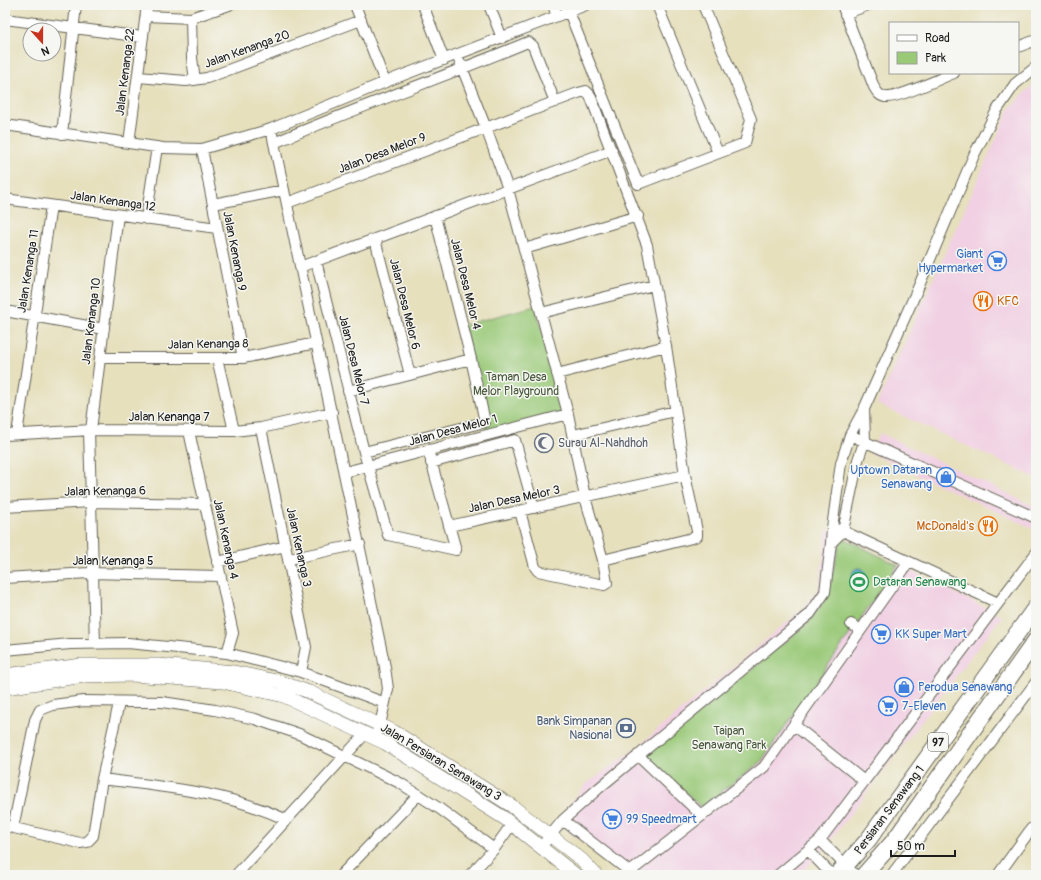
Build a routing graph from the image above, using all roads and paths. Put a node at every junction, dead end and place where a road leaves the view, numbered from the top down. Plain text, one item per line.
1 (76, 5) edge
2 (147, 5) edge
3 (229, 5) edge
4 (355, 5) edge
5 (423, 5) edge
6 (489, 5) edge
7 (553, 5) edge
8 (586, 5) edge
9 (657, 5) edge
10 (703, 5) edge
11 (865, 5) edge
12 (218, 7) edge
13 (844, 9) edge
14 (569, 12) junction
15 (146, 16) junction
16 (557, 16) junction
17 (191, 18) junction
18 (5, 19) edge
19 (361, 20) junction
20 (73, 27) junction
21 (143, 37) junction
22 (502, 38) junction
23 (1036, 40) edge
24 (1019, 47) edge
25 (456, 55) junction
26 (444, 60) junction
27 (1036, 68) edge
28 (462, 69) junction
29 (951, 74) edge
30 (138, 77) junction
31 (195, 80) junction
32 (385, 82) junction
33 (555, 102) junction
34 (5, 126) edge
35 (486, 128) junction
36 (271, 129) junction
37 (62, 134) junction
38 (129, 143) junction
39 (274, 143) junction
40 (157, 147) junction
41 (202, 149) junction
42 (612, 150) junction
43 (718, 153) junction
44 (508, 189) junction
45 (284, 190) junction
46 (5, 199) edge
47 (287, 203) junction
48 (212, 204) junction
49 (51, 206) junction
50 (118, 215) junction
51 (435, 216) junction
52 (638, 216) junction
53 (146, 219) junction
54 (217, 228) junction
55 (375, 238) junction
56 (524, 249) junction
57 (316, 261) junction
58 (300, 267) junction
59 (654, 285) junction
60 (5, 311) edge
61 (541, 312) junction
62 (34, 316) junction
63 (104, 329) junction
64 (316, 343) junction
65 (666, 346) junction
66 (100, 358) junction
67 (217, 358) junction
68 (243, 358) junction
69 (471, 359) junction
70 (557, 374) junction
71 (410, 375) junction
72 (348, 391) junction
73 (864, 409) junction
74 (675, 411) junction
75 (332, 412) junction
76 (568, 414) junction
77 (261, 428) junction
78 (90, 430) junction
79 (189, 430) junction
80 (234, 430) junction
81 (17, 434) junction
82 (5, 435) edge
83 (573, 435) junction
84 (850, 435) junction
85 (865, 440) junction
86 (428, 450) junction
87 (364, 452) junction
88 (431, 462) junction
89 (368, 466) junction
90 (345, 472) junction
91 (686, 475) junction
92 (585, 497) junction
93 (91, 502) junction
94 (205, 504) junction
95 (5, 507) edge
96 (534, 508) junction
97 (520, 511) junction
98 (1036, 518) edge
99 (449, 526) junction
100 (832, 528) junction
101 (843, 531) junction
102 (831, 543) junction
103 (360, 544) junction
104 (286, 546) junction
105 (1036, 553) edge
106 (289, 558) junction
107 (603, 560) junction
108 (218, 562) junction
109 (908, 562) junction
110 (94, 573) junction
111 (220, 576) junction
112 (5, 578) edge
113 (998, 603) junction
114 (1036, 607) edge
115 (851, 624) dead end
116 (861, 630) junction
117 (1036, 640) edge
118 (96, 644) junction
119 (5, 650) edge
120 (227, 653) junction
121 (301, 672) junction
122 (5, 675) edge
123 (1036, 682) edge
124 (5, 688) edge
125 (119, 703) junction
126 (385, 703) junction
127 (380, 725) junction
128 (794, 725) junction
129 (369, 736) junction
130 (638, 755) junction
131 (346, 756) junction
132 (102, 780) junction
133 (864, 781) junction
134 (418, 796) junction
135 (701, 815) junction
136 (285, 819) junction
137 (563, 820) junction
138 (512, 824) junction
139 (9, 827) edge
140 (1036, 832) edge
141 (550, 836) junction
142 (820, 840) junction
143 (541, 847) junction
144 (494, 849) junction
145 (809, 851) junction
146 (846, 872) edge
147 (632, 874) edge
148 (236, 875) edge
149 (341, 875) edge
150 (470, 875) edge
151 (576, 875) edge
152 (596, 875) edge
153 (778, 875) edge
154 (832, 875) edge
155 (864, 875) edge
156 (895, 875) edge
157 (998, 875) edge

1 - 20 street
2 - 15 street, Jalan Kenanga 22
3 - 12 street
4 - 19 street
5 - 26 street
6 - 22 street
7 - 16 street
8 - 14 street
9 - 43 street
10 - 43 street
11 - 13 street
12 - 17 street
13 - 29 street
14 - 16 street
14 - 43 street
15 - 17 street
15 - 21 street, Jalan Kenanga 22
16 - 22 street
17 - 31 street
18 - 20 street
19 - 31 street, Jalan Kenanga 20
19 - 32 street
20 - 21 street
20 - 37 street
21 - 30 street, Jalan Kenanga 22
22 - 25 street
23 - 24 street
25 - 26 street
25 - 28 street
26 - 32 street
27 - 73 street
28 - 33 street
28 - 35 street
28 - 39 street
30 - 31 street, Jalan Kenanga 20
30 - 38 street, Jalan Kenanga 22
32 - 36 street
33 - 35 street, Jalan Desa Melor 9
33 - 42 street, Jalan Desa Melor 9
34 - 37 street
35 - 44 street
35 - 47 street, Jalan Desa Melor 9
36 - 39 street
36 - 41 street
37 - 38 street
38 - 40 street
39 - 45 street
40 - 41 street
40 - 53 street
41 - 48 street, Jalan Kenanga 9
42 - 44 street
42 - 52 street
44 - 51 street
44 - 56 street
45 - 47 street
45 - 48 street
46 - 49 street, Jalan Kenanga 12
47 - 58 street
48 - 54 street, Jalan Kenanga 9
49 - 50 street, Jalan Kenanga 12
49 - 62 street, Jalan Kenanga 11
50 - 53 street, Jalan Kenanga 12
50 - 63 street, Jalan Kenanga 10
51 - 55 street
51 - 69 street, Jalan Desa Melor 4
52 - 56 street
52 - 59 street
53 - 54 street, Jalan Kenanga 12
54 - 68 street, Jalan Kenanga 9
55 - 57 street
55 - 71 street, Jalan Desa Melor 6
56 - 61 street
57 - 58 street
57 - 72 street, Jalan Desa Melor 7
58 - 64 street
59 - 61 street
59 - 65 street
60 - 62 street
61 - 70 street
62 - 63 street
62 - 81 street, Jalan Kenanga 11
63 - 66 street, Jalan Kenanga 10
64 - 68 street, Jalan Kenanga 8
64 - 75 street
65 - 70 street
65 - 74 street
66 - 67 street, Jalan Kenanga 8
66 - 78 street, Jalan Kenanga 10
67 - 68 street, Jalan Kenanga 8
67 - 80 street
69 - 71 street
69 - 87 street, Jalan Desa Melor 4
70 - 76 street
71 - 72 street
72 - 87 street, Jalan Desa Melor 7
73 - 84 street
73 - 85 street
74 - 83 street
74 - 91 street
75 - 77 street, Jalan Kenanga 7
75 - 90 street
76 - 83 street
76 - 86 street, Jalan Desa Melor 1
77 - 80 street, Jalan Kenanga 7
77 - 104 street, Jalan Kenanga 3
78 - 79 street, Jalan Kenanga 7
78 - 81 street, Jalan Kenanga 7
78 - 93 street, Jalan Kenanga 10
79 - 80 street, Jalan Kenanga 7
79 - 94 street, Jalan Kenanga 4
81 - 82 street, Jalan Kenanga 7
83 - 92 street
84 - 85 street
84 - 100 street
85 - 98 street
85 - 101 street
86 - 88 street
86 - 89 street, Jalan Desa Melor 1
87 - 89 street, Jalan Desa Melor 7
88 - 96 street
88 - 99 street
89 - 90 street, Jalan Desa Melor 1
89 - 99 street, Jalan Desa Melor 7
90 - 103 street
91 - 92 street, Jalan Desa Melor 3
91 - 107 street
92 - 96 street, Jalan Desa Melor 3
92 - 107 street
93 - 94 street, Jalan Kenanga 6
93 - 95 street, Jalan Kenanga 6
93 - 110 street, Jalan Kenanga 10
94 - 108 street, Jalan Kenanga 4
96 - 97 street, Jalan Desa Melor 3
97 - 99 street, Jalan Desa Melor 3
97 - 107 street
100 - 101 street
100 - 102 street
101 - 102 street
101 - 109 street
102 - 130 street
103 - 106 street
103 - 126 street
104 - 106 street, Jalan Kenanga 3
104 - 108 street
105 - 113 street
106 - 121 street, Jalan Kenanga 3
108 - 111 street, Jalan Kenanga 4
109 - 113 street
109 - 116 street
110 - 111 street, Jalan Kenanga 5
110 - 112 street, Jalan Kenanga 5
110 - 118 street, Jalan Kenanga 10
111 - 120 street, Jalan Kenanga 4
113 - 133 street
114 - 146 main road, Persiaran Senawang 1 / 97
115 - 116 street
116 - 128 street
117 - 155 main road, Persiaran Senawang 1 / 97
118 - 119 street
118 - 120 street
120 - 121 street
121 - 126 street
122 - 127 street, Jalan Persiaran Senawang 3
123 - 156 street
124 - 129 street, Jalan Persiaran Senawang 3
125 - 131 street
125 - 132 street
125 - 139 street
126 - 127 street
127 - 129 street
127 - 141 street, Jalan Persiaran Senawang 3
128 - 133 street
128 - 135 street
129 - 131 street
129 - 138 street, Jalan Persiaran Senawang 3
130 - 135 street
130 - 137 street
131 - 134 street
131 - 136 street
132 - 136 street
132 - 139 street
133 - 142 street
134 - 144 street
134 - 149 street
135 - 147 street
136 - 148 street
137 - 141 street
137 - 147 street
138 - 143 street, Jalan Persiaran Senawang 3
138 - 144 street
140 - 157 street
141 - 143 street
141 - 152 street, Jalan Persiaran Senawang 3
142 - 145 street
142 - 146 street
143 - 151 street, Jalan Persiaran Senawang 3
144 - 150 street
145 - 153 street
145 - 154 street

